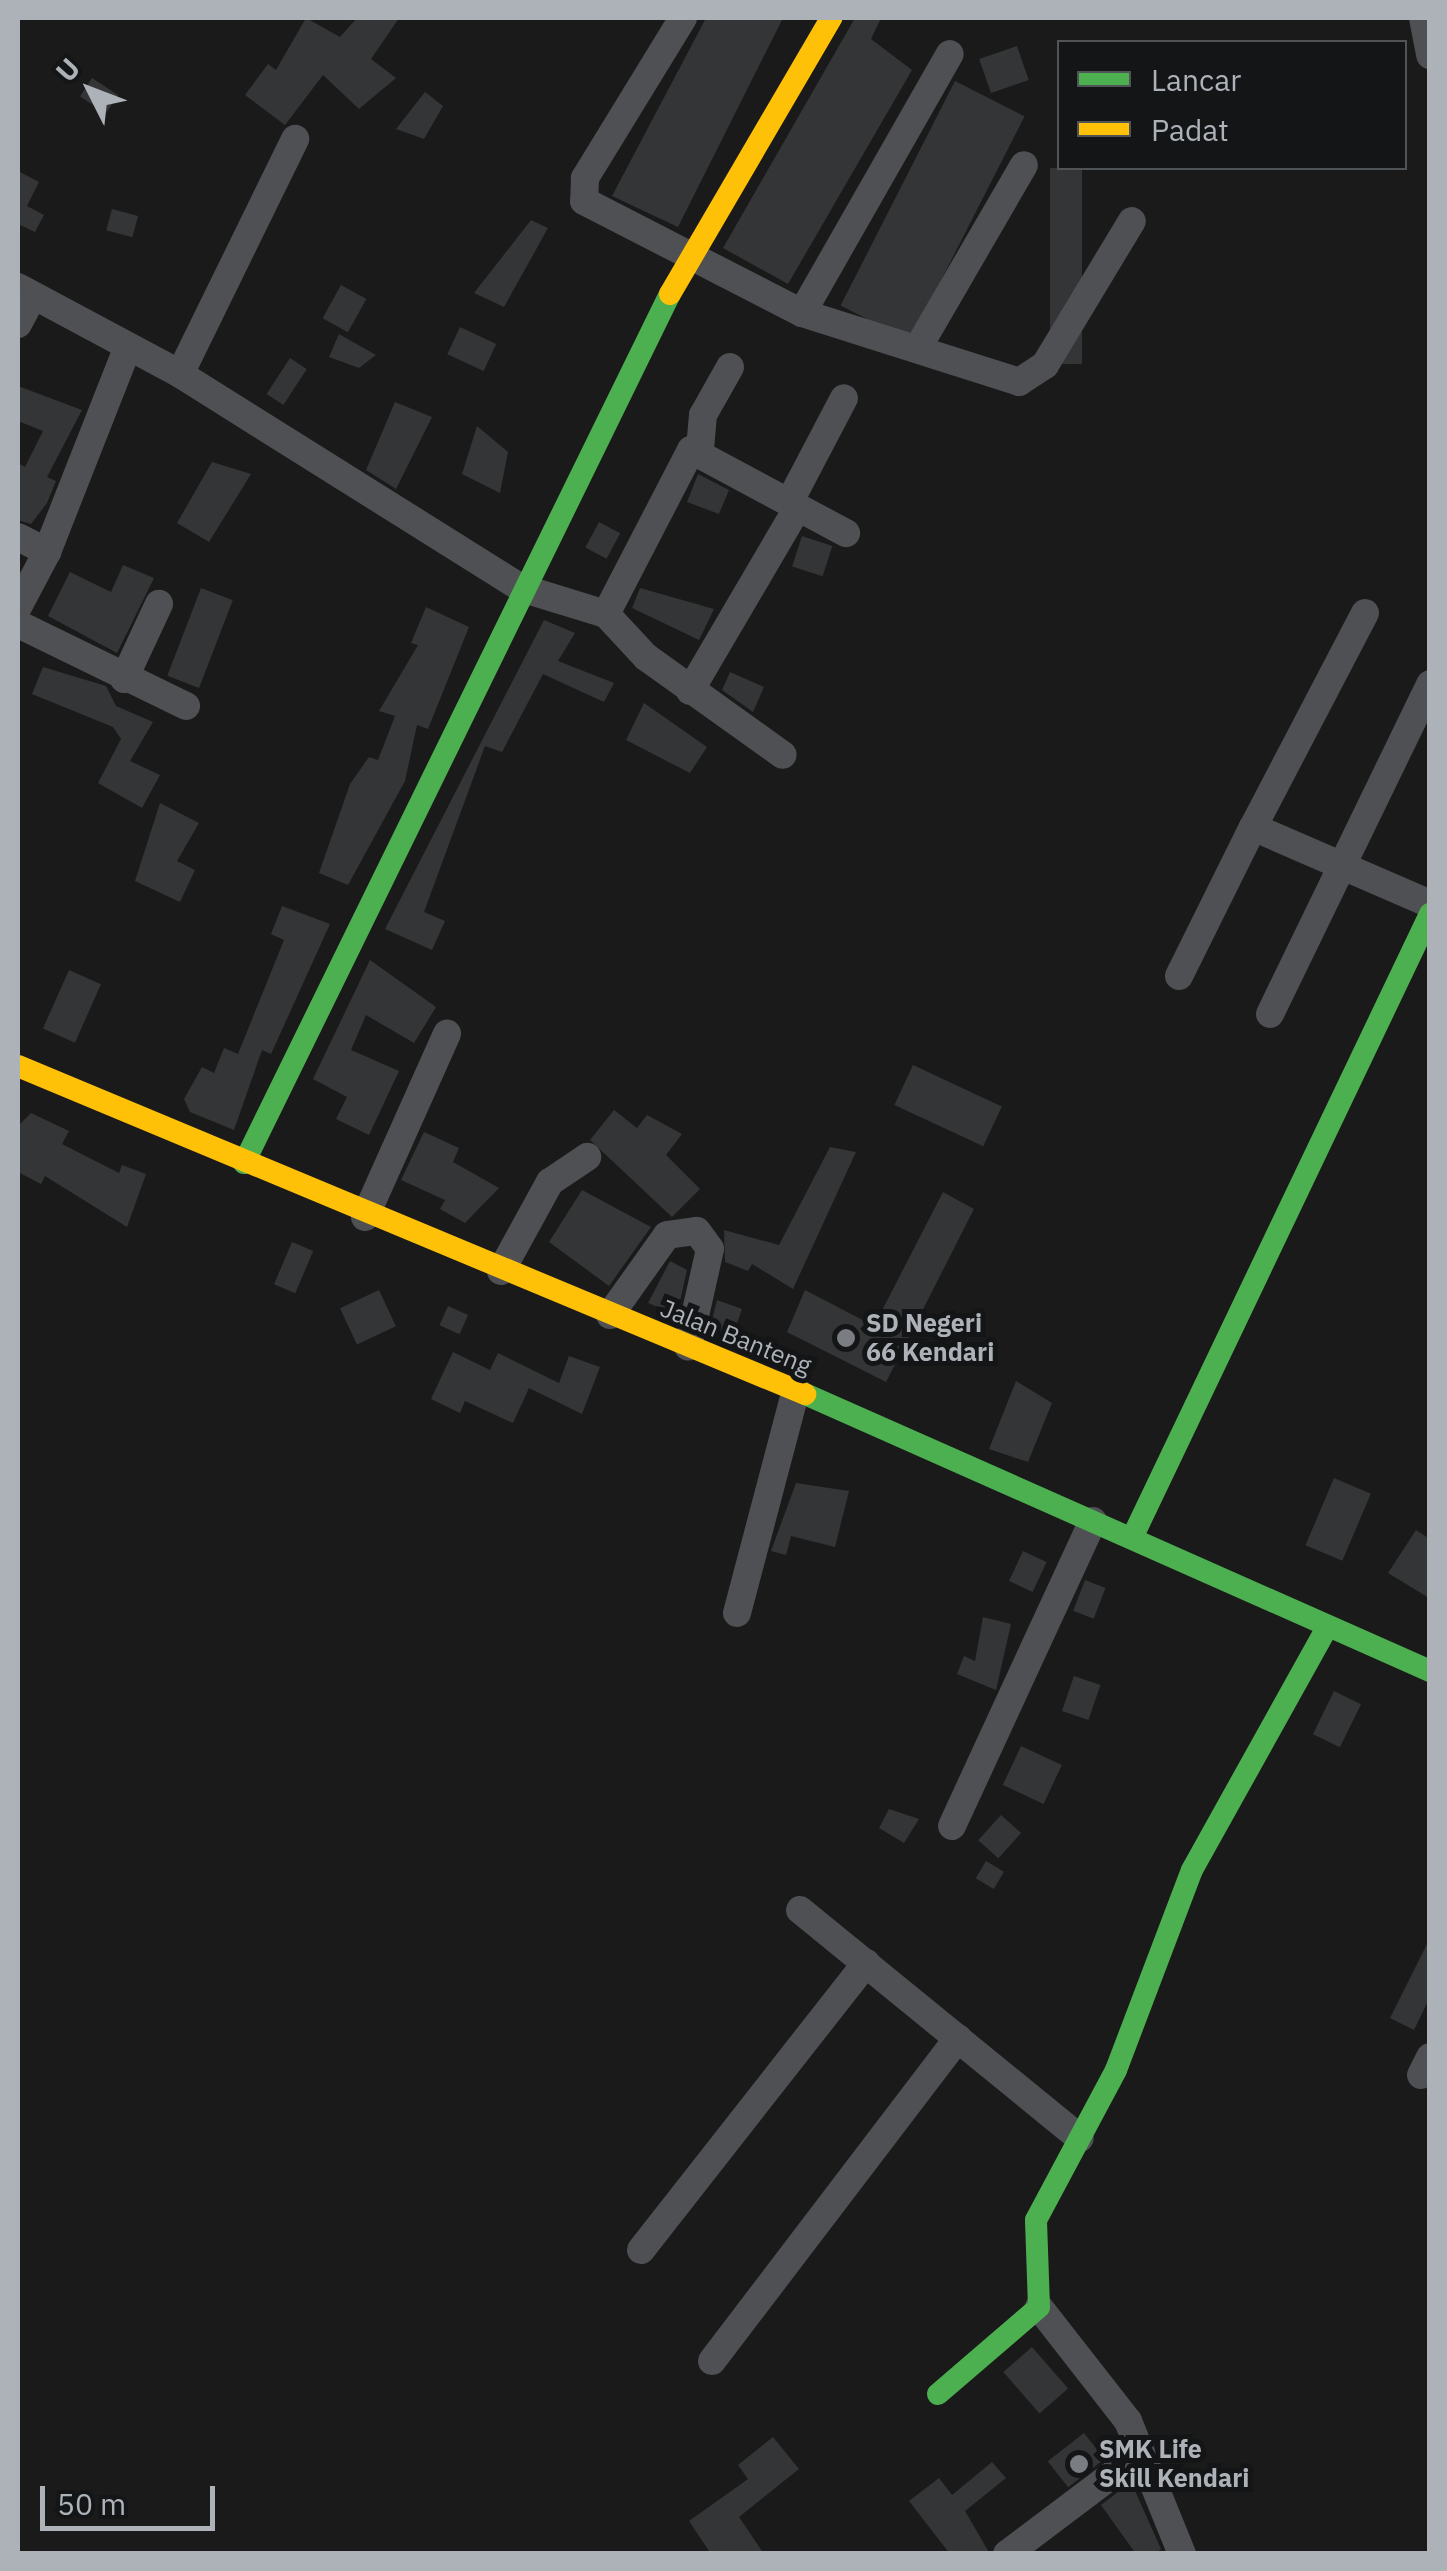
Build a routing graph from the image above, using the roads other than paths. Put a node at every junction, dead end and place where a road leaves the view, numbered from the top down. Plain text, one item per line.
1 (683, 18) edge
2 (831, 18) edge
3 (1423, 18) edge
4 (950, 54) dead end
5 (1430, 55) edge
6 (295, 139) dead end
7 (1024, 165) dead end
8 (1132, 221) dead end
9 (688, 257) junction
10 (25, 291) edge
11 (802, 313) junction
12 (18, 324) edge
13 (919, 346) junction
14 (126, 348) junction
15 (730, 368) dead end
16 (180, 374) junction
17 (844, 398) dead end
18 (700, 449) junction
19 (794, 504) junction
20 (846, 532) dead end
21 (18, 537) edge
22 (47, 552) junction
23 (520, 588) junction
24 (160, 604) dead end
25 (18, 607) edge
26 (606, 614) junction
27 (1364, 614) dead end
28 (18, 624) edge
29 (124, 679) junction
30 (1430, 684) edge
31 (690, 692) junction
32 (186, 706) dead end
33 (784, 755) dead end
34 (1253, 827) junction
35 (1342, 866) junction
36 (1430, 904) edge
37 (1430, 914) edge
38 (1179, 976) dead end
39 (1270, 1014) dead end
40 (447, 1034) dead end
41 (18, 1066) edge
42 (586, 1158) dead end
43 (244, 1163) junction
44 (365, 1217) junction
45 (501, 1271) junction
46 (610, 1315) junction
47 (688, 1347) junction
48 (796, 1390) junction
49 (1093, 1521) junction
50 (1132, 1538) junction
51 (737, 1613) dead end
52 (1328, 1627) junction
53 (1430, 1670) edge
54 (952, 1826) dead end
55 (800, 1910) dead end
56 (866, 1963) junction
57 (958, 2038) junction
58 (1080, 2138) junction
59 (641, 2250) dead end
60 (1039, 2308) junction
61 (712, 2361) dead end
62 (938, 2394) dead end
63 (1140, 2454) junction
64 (1008, 2554) edge
65 (1182, 2554) edge

1 - 9 street
2 - 9 street
3 - 5 street
4 - 11 street
6 - 16 street
7 - 13 street
8 - 13 street
9 - 11 street
9 - 23 street
10 - 12 street
10 - 14 street
11 - 13 street
14 - 16 street
14 - 22 street
15 - 18 street
16 - 23 street
17 - 19 street
18 - 19 street
18 - 26 street
19 - 20 street
19 - 31 street
21 - 22 street
22 - 25 street
23 - 26 street
23 - 43 street
24 - 29 street
26 - 31 street
27 - 34 street
28 - 29 street
29 - 32 street
30 - 35 street
31 - 33 street
34 - 35 street
34 - 38 street
35 - 36 street
35 - 39 street
37 - 50 street
40 - 44 street
41 - 43 street, Jalan Banteng
42 - 45 street
43 - 44 street, Jalan Banteng
44 - 45 street, Jalan Banteng
45 - 46 street, Jalan Banteng
46 - 47 street, Jalan Banteng
46 - 47 street
47 - 48 street, Jalan Banteng
48 - 49 street, Jalan Banteng
48 - 51 street
49 - 50 street, Jalan Banteng
49 - 54 street
50 - 52 street, Jalan Banteng
52 - 53 street, Jalan Banteng
52 - 58 street
55 - 56 street
56 - 57 street
56 - 59 street
57 - 58 street
57 - 61 street
58 - 60 street
60 - 62 street
60 - 63 street
63 - 64 street
63 - 65 street

